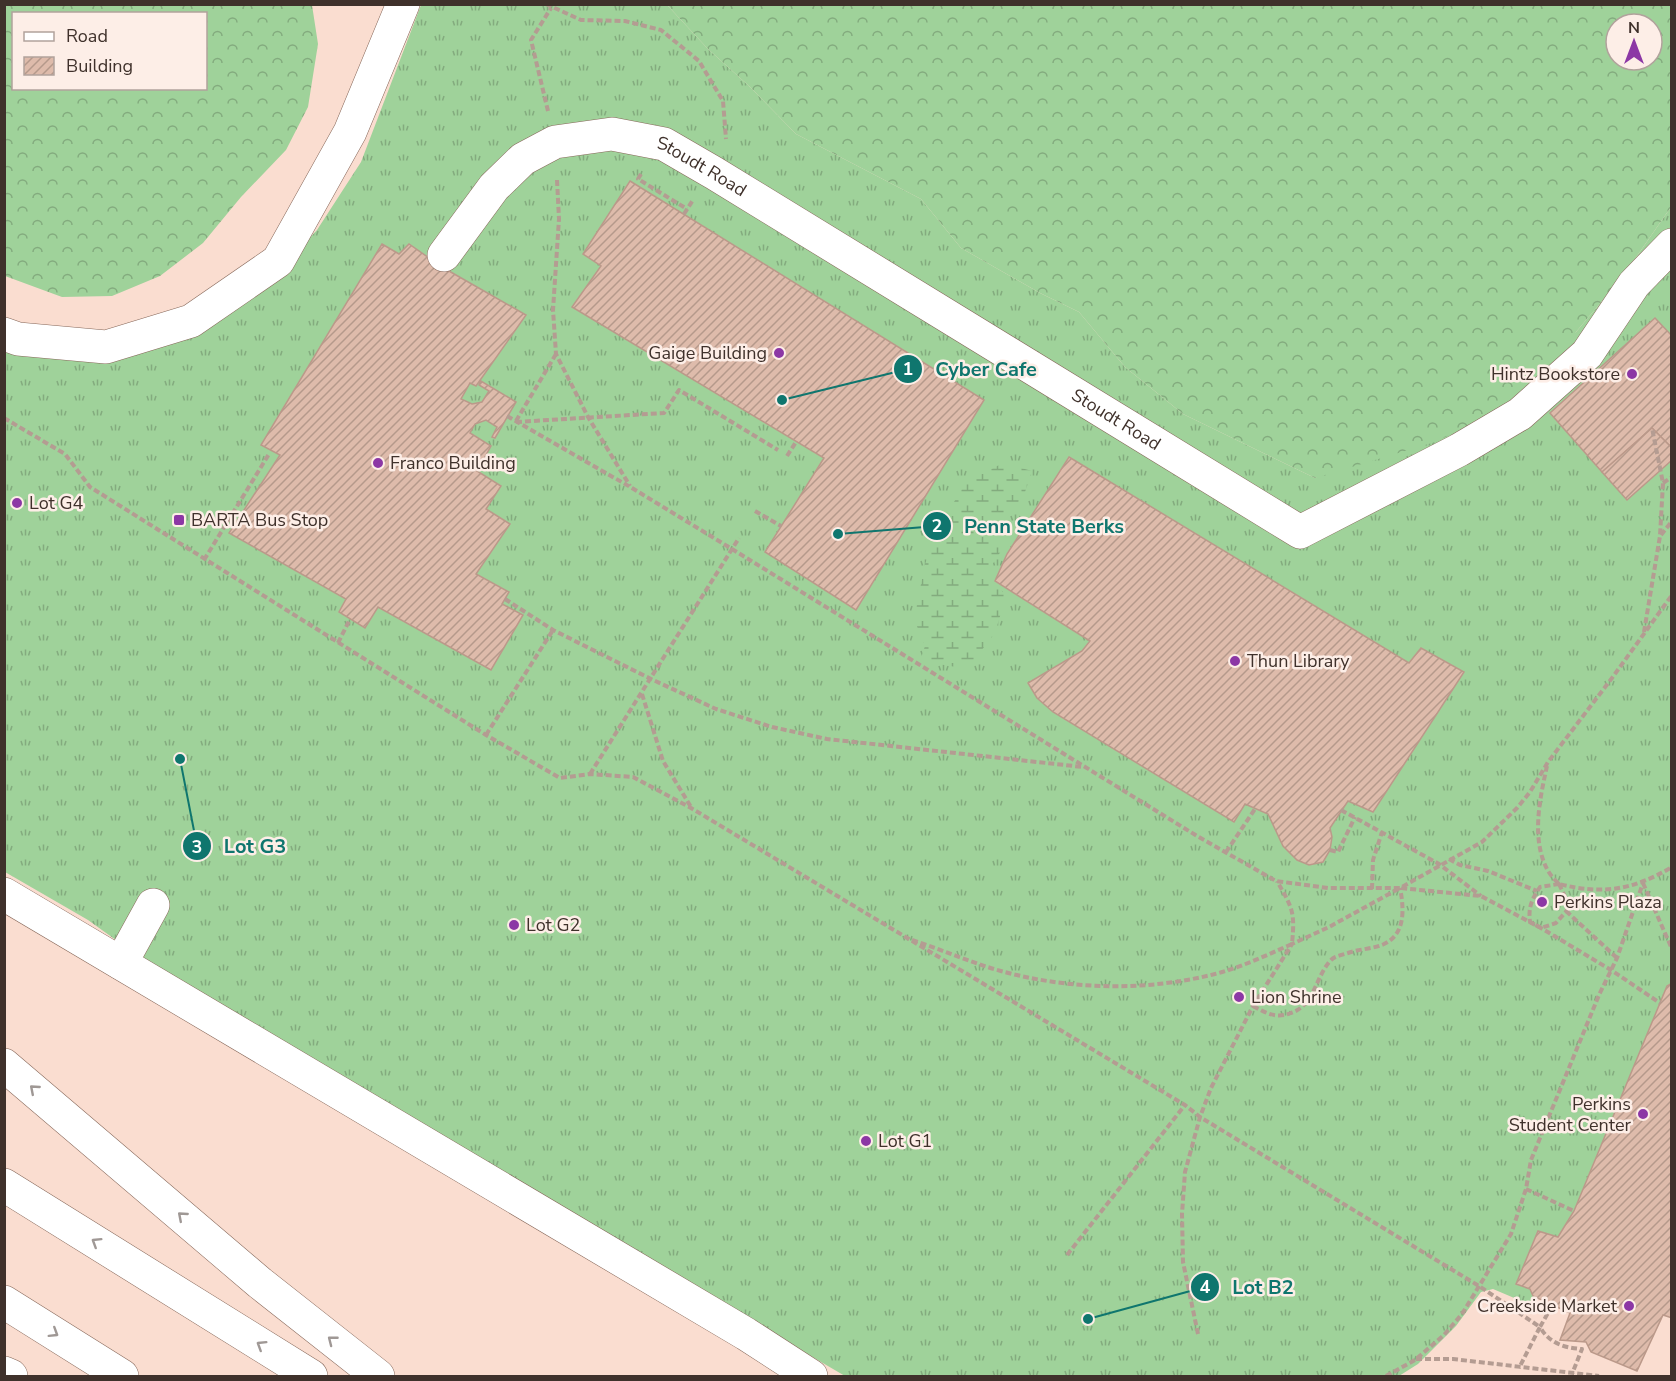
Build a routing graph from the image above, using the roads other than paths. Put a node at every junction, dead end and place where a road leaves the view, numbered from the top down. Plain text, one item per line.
1 (403, 4) edge
2 (1671, 245) edge
3 (444, 255) dead end
4 (4, 334) edge
5 (4, 894) edge
6 (153, 905) dead end
7 (121, 963) junction
8 (4, 1065) edge
9 (4, 1185) edge
10 (4, 1302) edge
11 (4, 1373) edge
12 (11, 1377) edge
13 (122, 1377) edge
14 (310, 1377) edge
15 (378, 1377) edge
16 (811, 1377) edge

1 - 4 main road
2 - 3 main road, Stoudt Road
5 - 7 main road
6 - 7 main road
7 - 16 main road
15 -> 8 main road
14 -> 9 main road
10 -> 13 main road
11 - 12 main road

